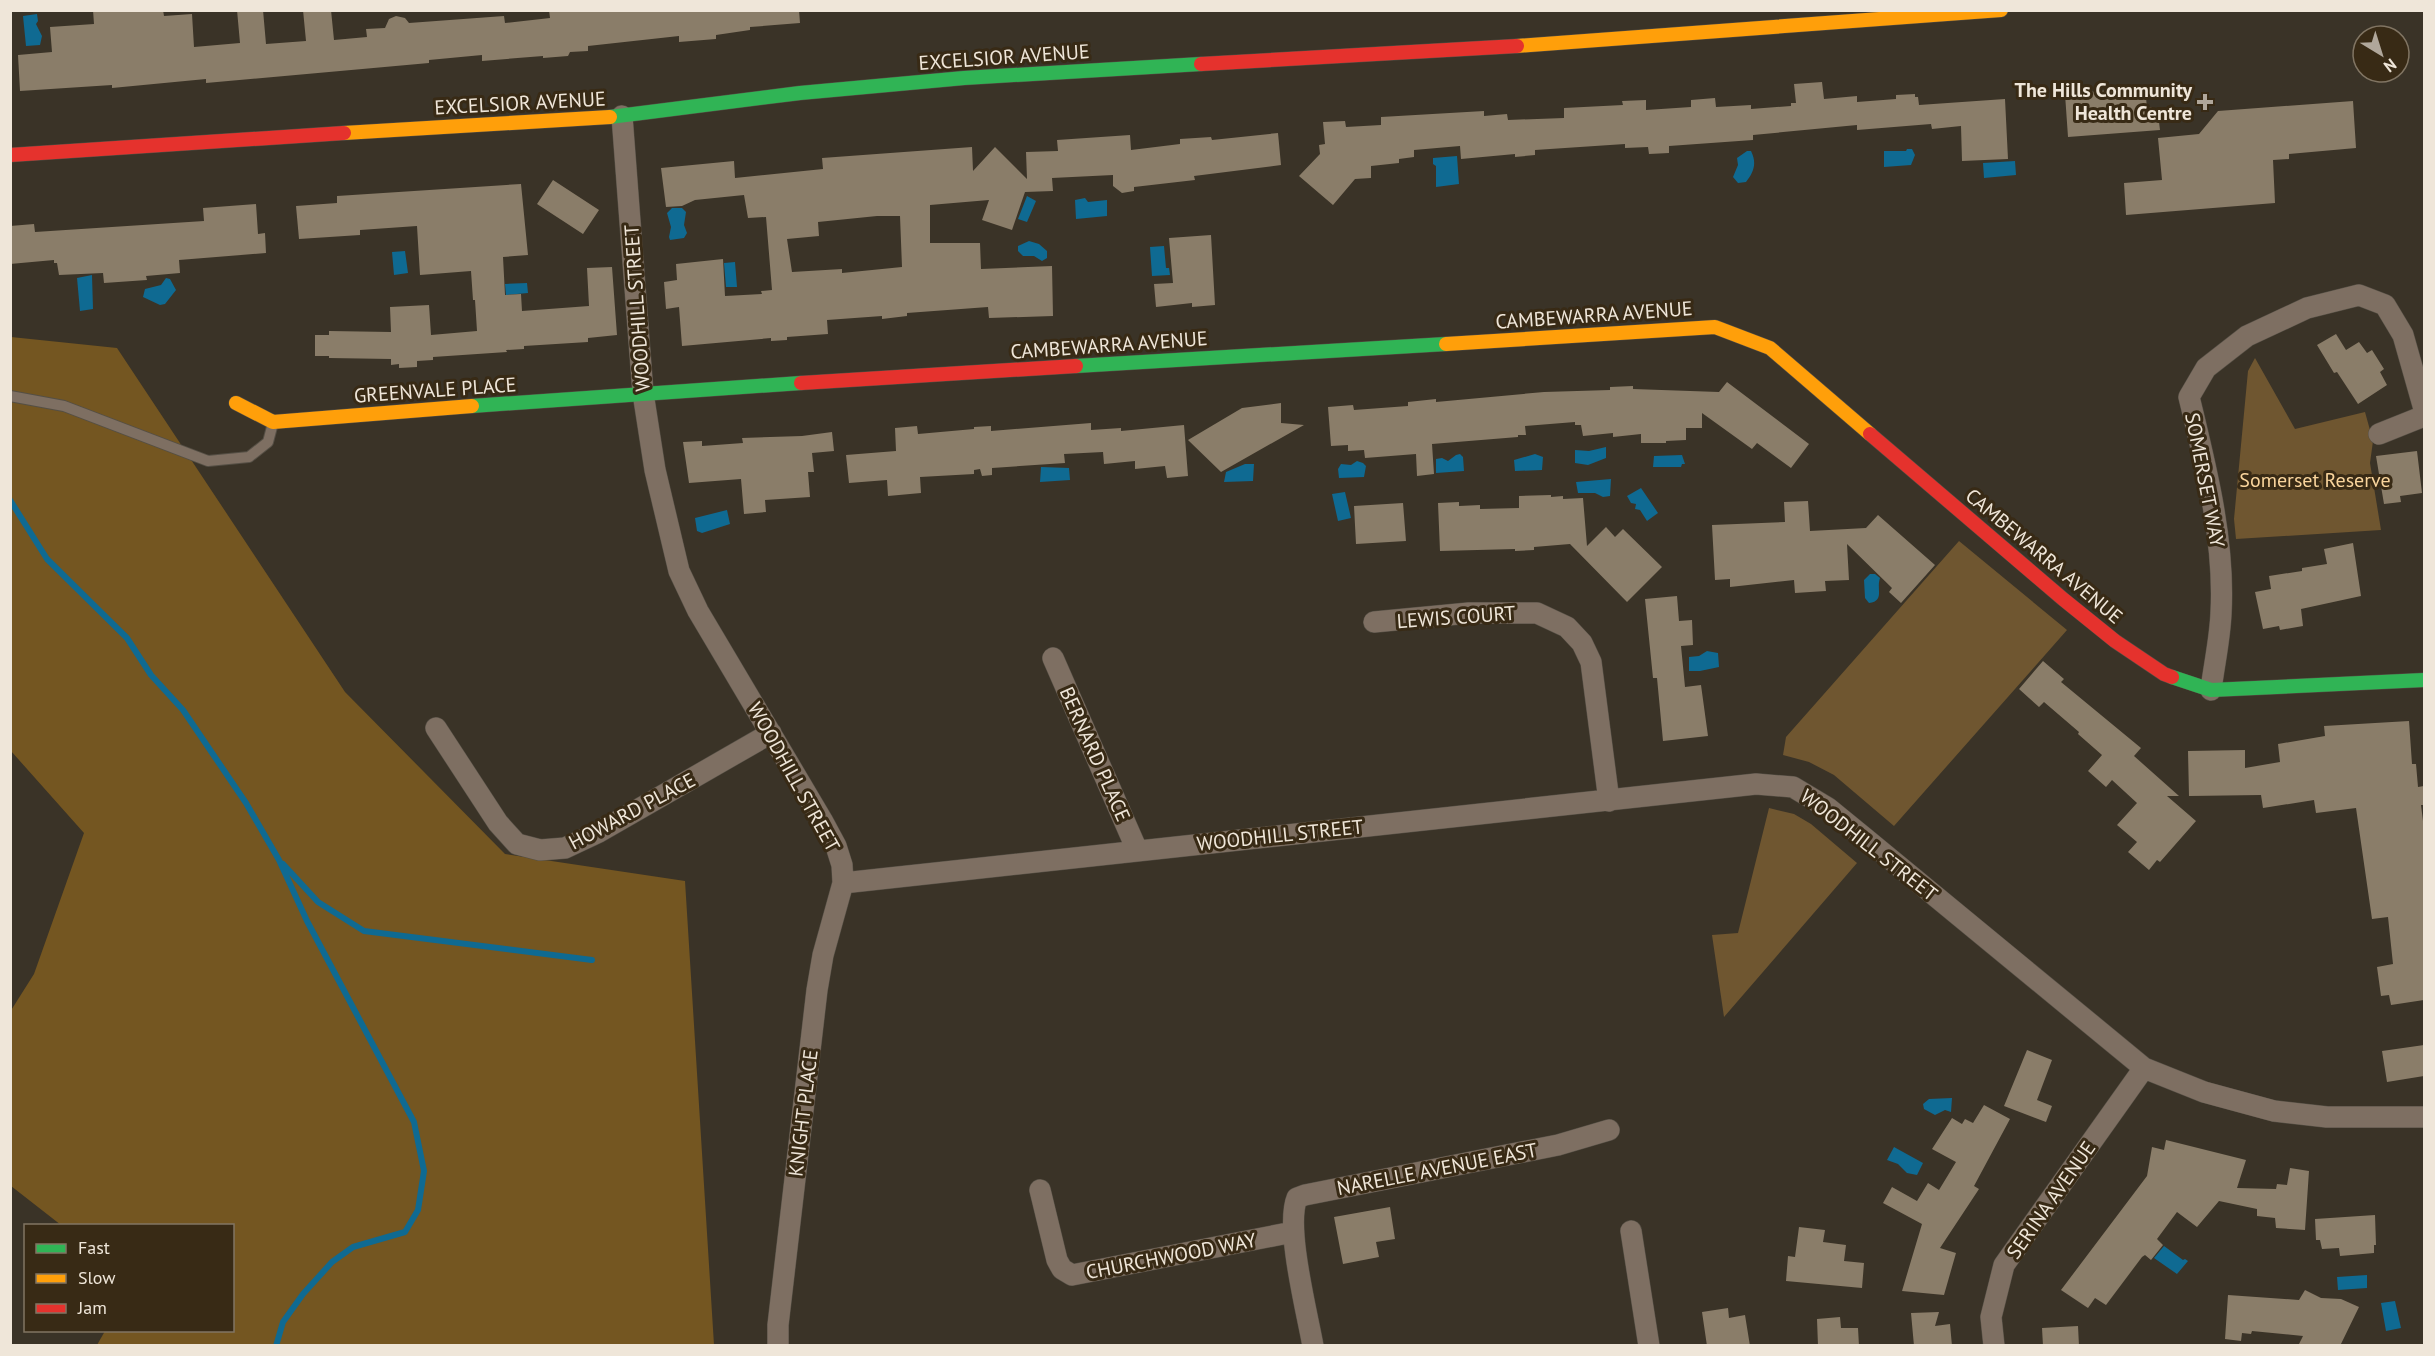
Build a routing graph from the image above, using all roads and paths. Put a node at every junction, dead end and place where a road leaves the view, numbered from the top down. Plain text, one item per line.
1 (2001, 10) edge
2 (622, 116) junction
3 (10, 155) edge
4 (643, 393) junction
5 (10, 396) edge
6 (236, 403) dead end
7 (2424, 409) edge
8 (2424, 416) edge
9 (273, 422) junction
10 (2379, 434) dead end
11 (1374, 622) dead end
12 (1053, 657) dead end
13 (2424, 680) edge
14 (2211, 690) junction
15 (436, 728) dead end
16 (771, 734) junction
17 (1609, 801) junction
18 (1137, 850) junction
19 (843, 883) junction
20 (2144, 1068) junction
21 (2424, 1117) edge
22 (1609, 1130) dead end
23 (1040, 1190) dead end
24 (1293, 1232) junction
25 (1631, 1232) dead end
26 (778, 1346) edge
27 (1313, 1346) edge
28 (1649, 1346) edge
29 (1994, 1346) edge

1 - 2 street, EXCELSIOR AVENUE
2 - 3 street, EXCELSIOR AVENUE
2 - 4 street, WOODHILL STREET
4 - 9 street, GREENVALE PLACE
4 - 14 street, CAMBEWARRA AVENUE
4 - 16 street, WOODHILL STREET
5 - 9 lane
6 - 9 street
7 - 14 street, SOMERSET WAY
8 - 10 street
11 - 17 street, LEWIS COURT
12 - 18 street, BERNARD PLACE
13 - 14 street, CAMBEWARRA AVENUE
15 - 16 street, HOWARD PLACE
16 - 19 street, WOODHILL STREET
17 - 18 street, WOODHILL STREET
17 - 20 street, WOODHILL STREET
18 - 19 street, WOODHILL STREET
19 - 26 street, KNIGHT PLACE
20 - 21 street, WOODHILL STREET
20 - 29 street, SERINA AVENUE
22 - 24 street, NARELLE AVENUE EAST
23 - 24 street, CHURCHWOOD WAY
24 - 27 street, NARELLE AVENUE EAST
25 - 28 street

